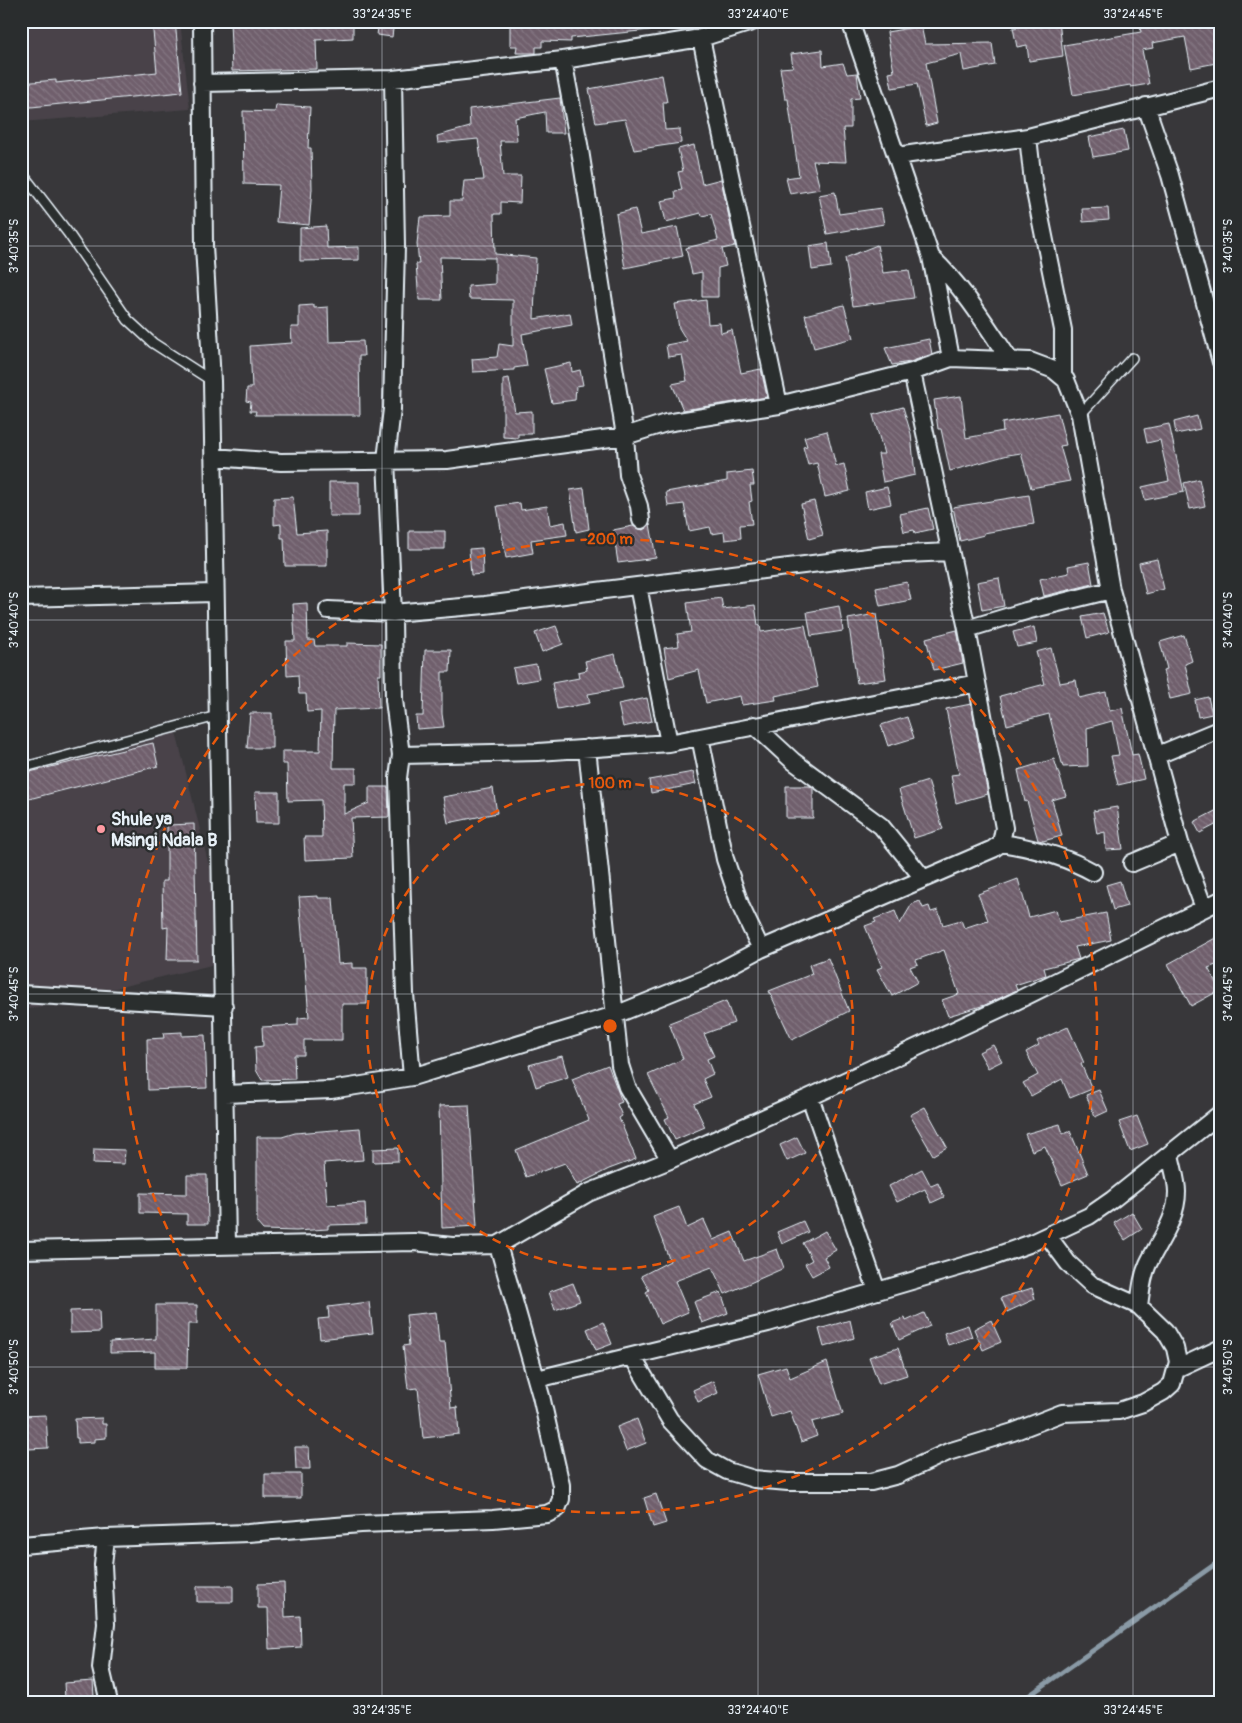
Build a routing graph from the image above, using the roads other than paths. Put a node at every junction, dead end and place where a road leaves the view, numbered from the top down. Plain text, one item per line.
1 (202, 21) edge
2 (755, 21) edge
3 (850, 21) edge
4 (701, 38) junction
5 (564, 60) junction
6 (393, 79) junction
7 (202, 83) junction
8 (1221, 88) edge
9 (1146, 106) junction
10 (1028, 137) junction
11 (897, 156) junction
12 (21, 172) edge
13 (931, 257) junction
14 (951, 358) junction
15 (1132, 358) dead end
16 (1009, 359) junction
17 (1221, 362) edge
18 (912, 372) junction
19 (1063, 377) junction
20 (212, 382) junction
21 (779, 405) junction
22 (1080, 415) junction
23 (625, 436) junction
24 (213, 457) junction
25 (386, 460) junction
26 (641, 520) dead end
27 (950, 552) junction
28 (638, 586) junction
29 (1111, 590) junction
30 (214, 593) junction
31 (21, 598) edge
32 (328, 610) dead end
33 (393, 613) junction
34 (967, 628) junction
35 (977, 683) junction
36 (217, 716) junction
37 (754, 725) junction
38 (1221, 729) edge
39 (700, 737) junction
40 (669, 743) junction
41 (587, 748) junction
42 (401, 755) junction
43 (1158, 755) junction
44 (21, 768) edge
45 (1001, 843) junction
46 (1180, 843) junction
47 (1132, 863) dead end
48 (1093, 872) dead end
49 (923, 878) junction
50 (1221, 900) edge
51 (1204, 908) junction
52 (761, 949) junction
53 (21, 994) edge
54 (224, 1006) junction
55 (615, 1015) junction
56 (412, 1077) junction
57 (225, 1094) junction
58 (810, 1097) junction
59 (1221, 1113) edge
60 (1170, 1154) junction
61 (670, 1160) junction
62 (1048, 1236) junction
63 (227, 1245) junction
64 (498, 1245) junction
65 (21, 1250) edge
66 (877, 1291) junction
67 (1139, 1306) junction
68 (1221, 1348) edge
69 (633, 1358) junction
70 (1176, 1369) junction
71 (537, 1379) junction
72 (106, 1538) junction
73 (21, 1546) edge
74 (109, 1702) edge

1 - 7 street
2 - 4 street
3 - 11 street
4 - 5 street
4 - 21 street
5 - 6 street
5 - 23 street
6 - 7 street
6 - 25 street
7 - 20 street
8 - 9 street
9 - 10 street
9 - 17 street
10 - 11 street
10 - 19 street
11 - 13 street
12 - 20 lane
13 - 14 street
13 - 16 street
14 - 16 street
14 - 18 street
15 - 22 lane
16 - 19 street
18 - 21 street
18 - 27 street
19 - 22 street
20 - 24 street
21 - 23 street
22 - 29 street
23 - 25 street
23 - 26 street
24 - 25 street
24 - 30 street
25 - 33 street
27 - 28 street
27 - 34 street
28 - 33 street
28 - 40 street
29 - 34 street
29 - 43 street
30 - 31 street
30 - 36 street
32 - 33 street
33 - 42 street
34 - 35 street
35 - 37 street
35 - 45 street
36 - 44 lane
36 - 54 street
37 - 39 street
37 - 49 street
38 - 43 street
39 - 40 street
39 - 52 street
40 - 41 street
41 - 42 street
41 - 55 street
42 - 56 street
43 - 46 street
45 - 48 street
45 - 49 street
46 - 47 street
46 - 51 street
49 - 52 street
50 - 51 street
51 - 58 street
52 - 55 street
53 - 54 street
54 - 57 street
55 - 56 street
55 - 61 street
56 - 57 street
57 - 63 street
58 - 61 street
58 - 66 street
59 - 60 street
60 - 62 street
60 - 67 street
61 - 64 street
62 - 66 street
62 - 67 street
63 - 64 street
63 - 65 street
64 - 71 street
66 - 69 street
67 - 70 street
68 - 70 street
69 - 70 street
69 - 71 street
71 - 72 street
72 - 73 street
72 - 74 street

